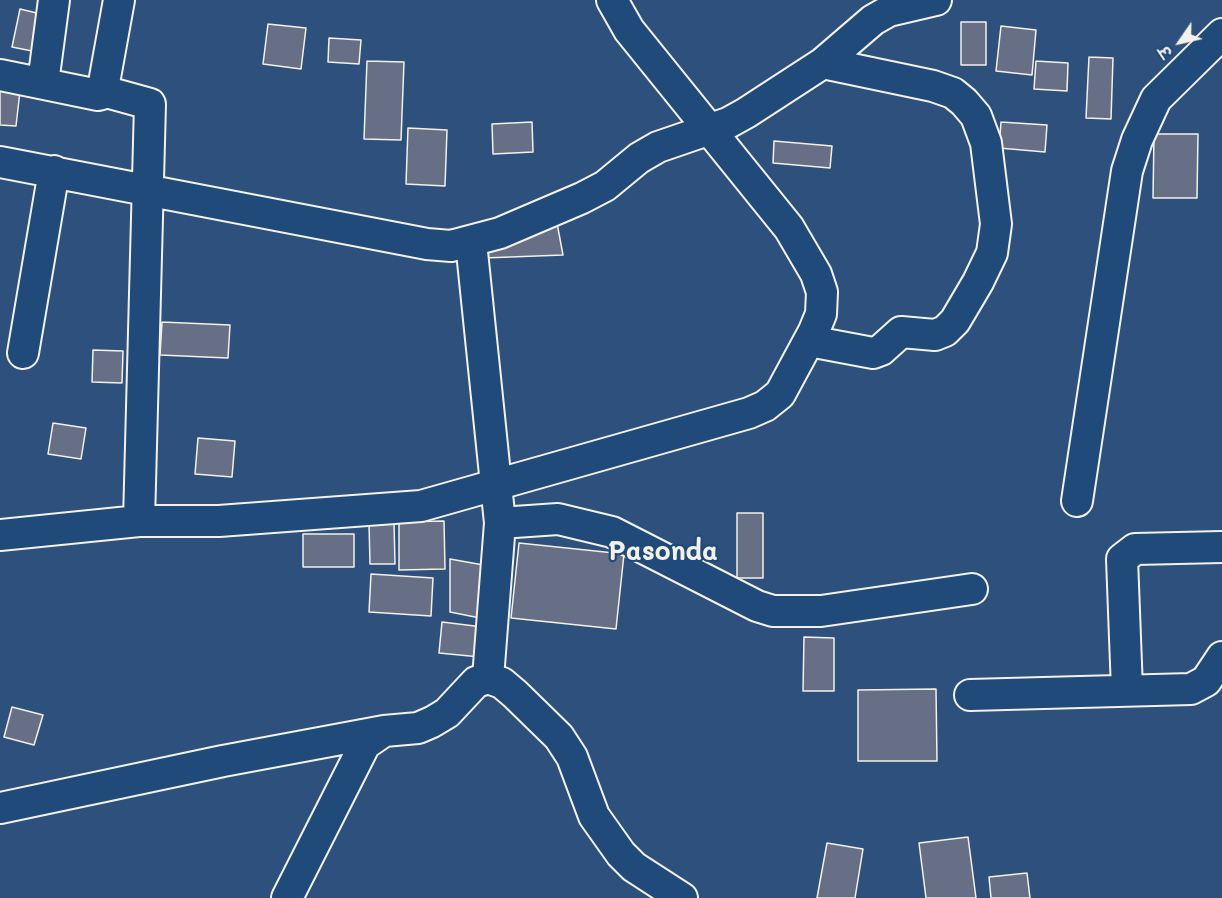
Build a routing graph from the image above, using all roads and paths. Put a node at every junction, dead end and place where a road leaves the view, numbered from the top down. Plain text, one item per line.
1 (54, 0) edge
2 (119, 0) edge
3 (612, 0) edge
4 (936, 0) edge
5 (871, 10) edge
6 (1222, 34) edge
7 (823, 63) junction
8 (0, 75) edge
9 (43, 83) junction
10 (103, 91) junction
11 (710, 130) junction
12 (0, 162) edge
13 (54, 171) junction
14 (148, 189) junction
15 (471, 242) junction
16 (809, 341) junction
17 (23, 353) dead end
18 (497, 485) junction
19 (1077, 501) dead end
20 (140, 521) junction
21 (500, 524) junction
22 (0, 535) edge
23 (1222, 547) edge
24 (972, 588) dead end
25 (1222, 657) edge
26 (488, 678) junction
27 (1127, 690) junction
28 (970, 695) dead end
29 (384, 731) junction
30 (0, 808) edge
31 (648, 890) edge
32 (287, 898) edge
33 (682, 898) edge

1 - 9 street
2 - 10 street
3 - 11 street
4 - 5 street
5 - 7 street
6 - 19 street
7 - 11 street
7 - 16 street
8 - 9 street
9 - 10 street
10 - 14 street
11 - 15 street
11 - 16 street
12 - 13 street
13 - 14 street
13 - 17 street
14 - 15 street
14 - 20 street
15 - 18 street
16 - 18 street
18 - 20 street
18 - 21 street
20 - 22 street
21 - 24 street
21 - 26 street
23 - 27 street
25 - 27 street
26 - 29 street
26 - 31 street
27 - 28 street
29 - 30 street
29 - 32 street
31 - 33 street

